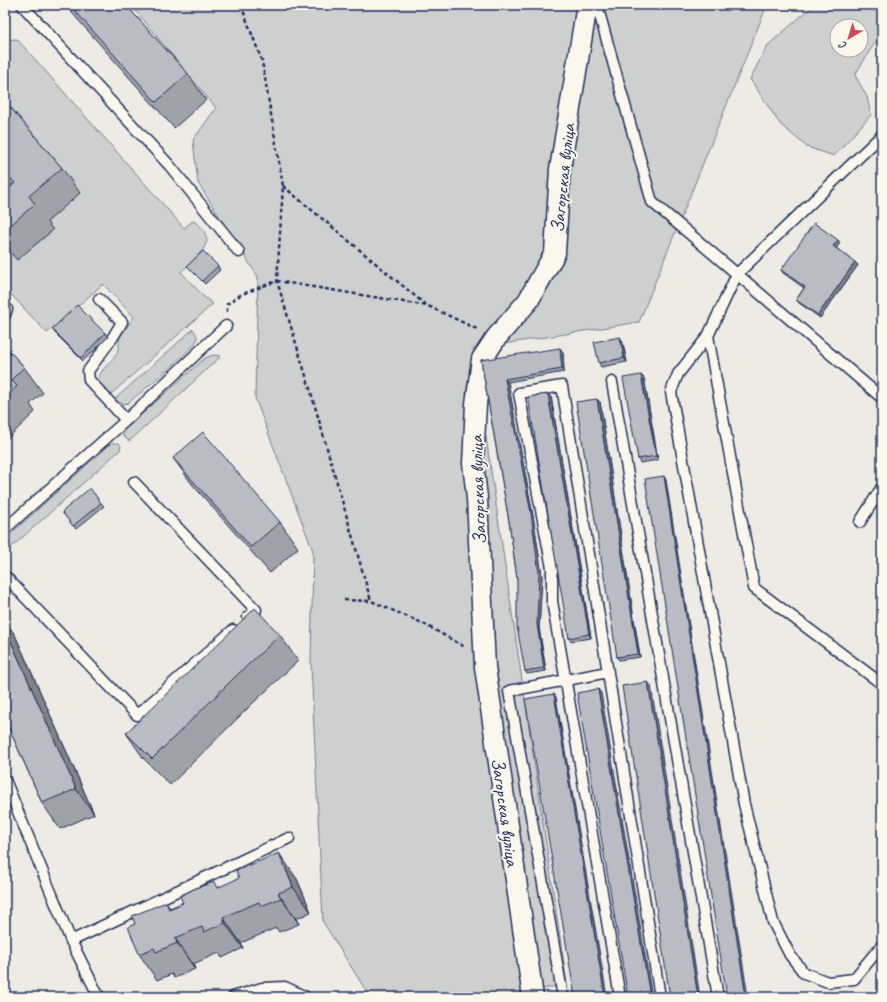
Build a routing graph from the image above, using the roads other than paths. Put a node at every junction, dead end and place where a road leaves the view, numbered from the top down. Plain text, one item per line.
1 (22, 5) edge
2 (587, 5) edge
3 (597, 5) edge
4 (882, 136) edge
5 (239, 252) dead end
6 (737, 274) junction
7 (100, 299) dead end
8 (5, 306) edge
9 (5, 315) edge
10 (226, 326) road end
11 (708, 336) junction
12 (612, 382) dead end
13 (882, 398) edge
14 (126, 420) junction
15 (134, 482) dead end
16 (882, 487) edge
17 (860, 522) dead end
18 (5, 529) edge
19 (5, 576) edge
20 (608, 672) junction
21 (565, 680) junction
22 (882, 684) edge
23 (5, 780) edge
24 (289, 838) dead end
25 (71, 941) junction
26 (882, 945) edge
27 (99, 997) edge
28 (233, 997) edge
29 (306, 997) edge
30 (533, 997) edge
31 (563, 997) edge
32 (620, 997) edge
33 (660, 997) edge
34 (718, 997) edge

1 - 5 lane
2 - 30 street, Загорская вуліца
3 - 6 lane
4 - 6 lane
6 - 11 lane
6 - 13 lane
7 - 14 lane
8 - 9 lane
10 - 14 lane
11 - 22 lane
11 - 26 lane
12 - 34 lane
14 - 18 lane
15 - 19 lane
16 - 17 lane
20 - 21 lane
20 - 21 lane
20 - 33 lane
21 - 31 lane
21 - 32 lane
23 - 25 lane
24 - 25 lane
25 - 27 lane
28 - 29 lane

